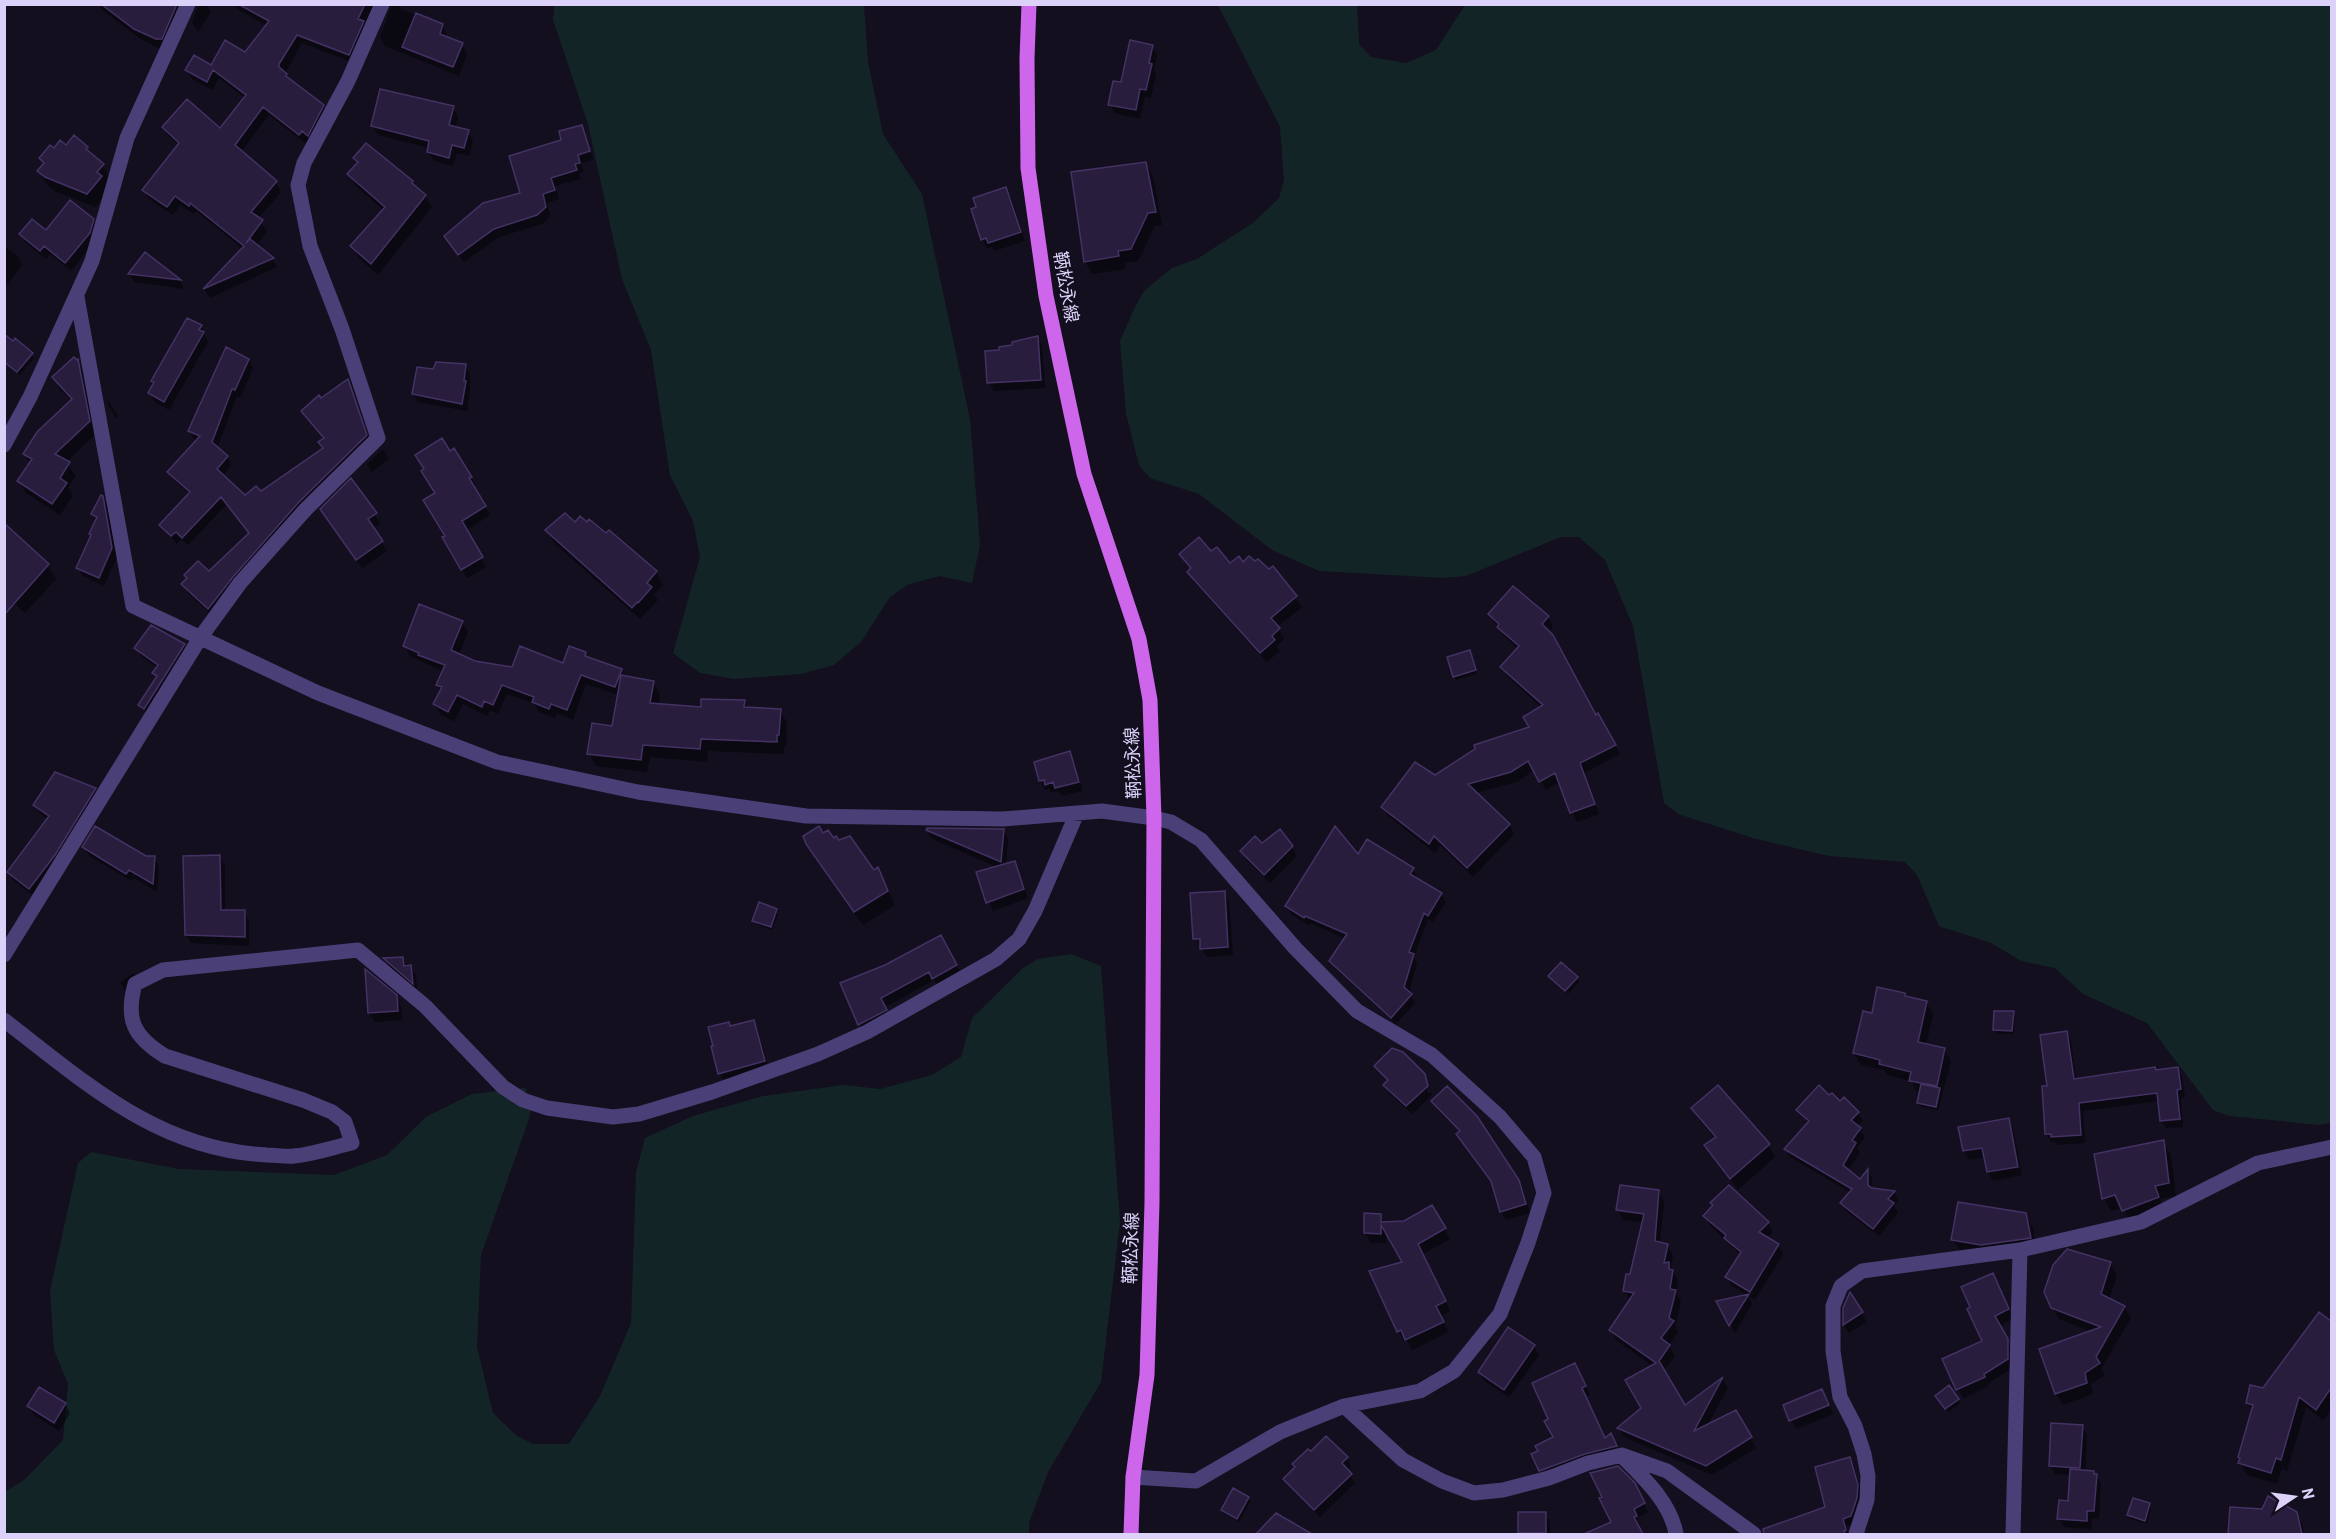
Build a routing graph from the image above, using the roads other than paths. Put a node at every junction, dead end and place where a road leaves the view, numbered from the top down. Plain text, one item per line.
1 (188, 4) edge
2 (382, 4) edge
3 (1029, 4) edge
4 (77, 297) junction
5 (4, 445) edge
6 (200, 638) junction
7 (1077, 813) junction
8 (1154, 818) junction
9 (4, 955) edge
10 (4, 1020) edge
11 (2331, 1147) edge
12 (2020, 1250) junction
13 (1344, 1406) junction
14 (1622, 1455) junction
15 (1133, 1477) junction
16 (1131, 1534) edge
17 (1676, 1534) edge
18 (1754, 1534) edge
19 (1856, 1534) edge
20 (2013, 1534) edge

1 - 4 street
2 - 6 street
3 - 8 main road, 鞆松永線
4 - 5 street
4 - 6 street
6 - 7 street
6 - 9 street
7 - 8 street
7 - 10 street
8 - 13 street
8 - 15 main road, 鞆松永線
11 - 12 street
12 - 19 street
12 - 20 street
13 - 14 street
13 - 15 street
14 - 17 street
14 - 18 street
15 - 16 main road, 鞆松永線

